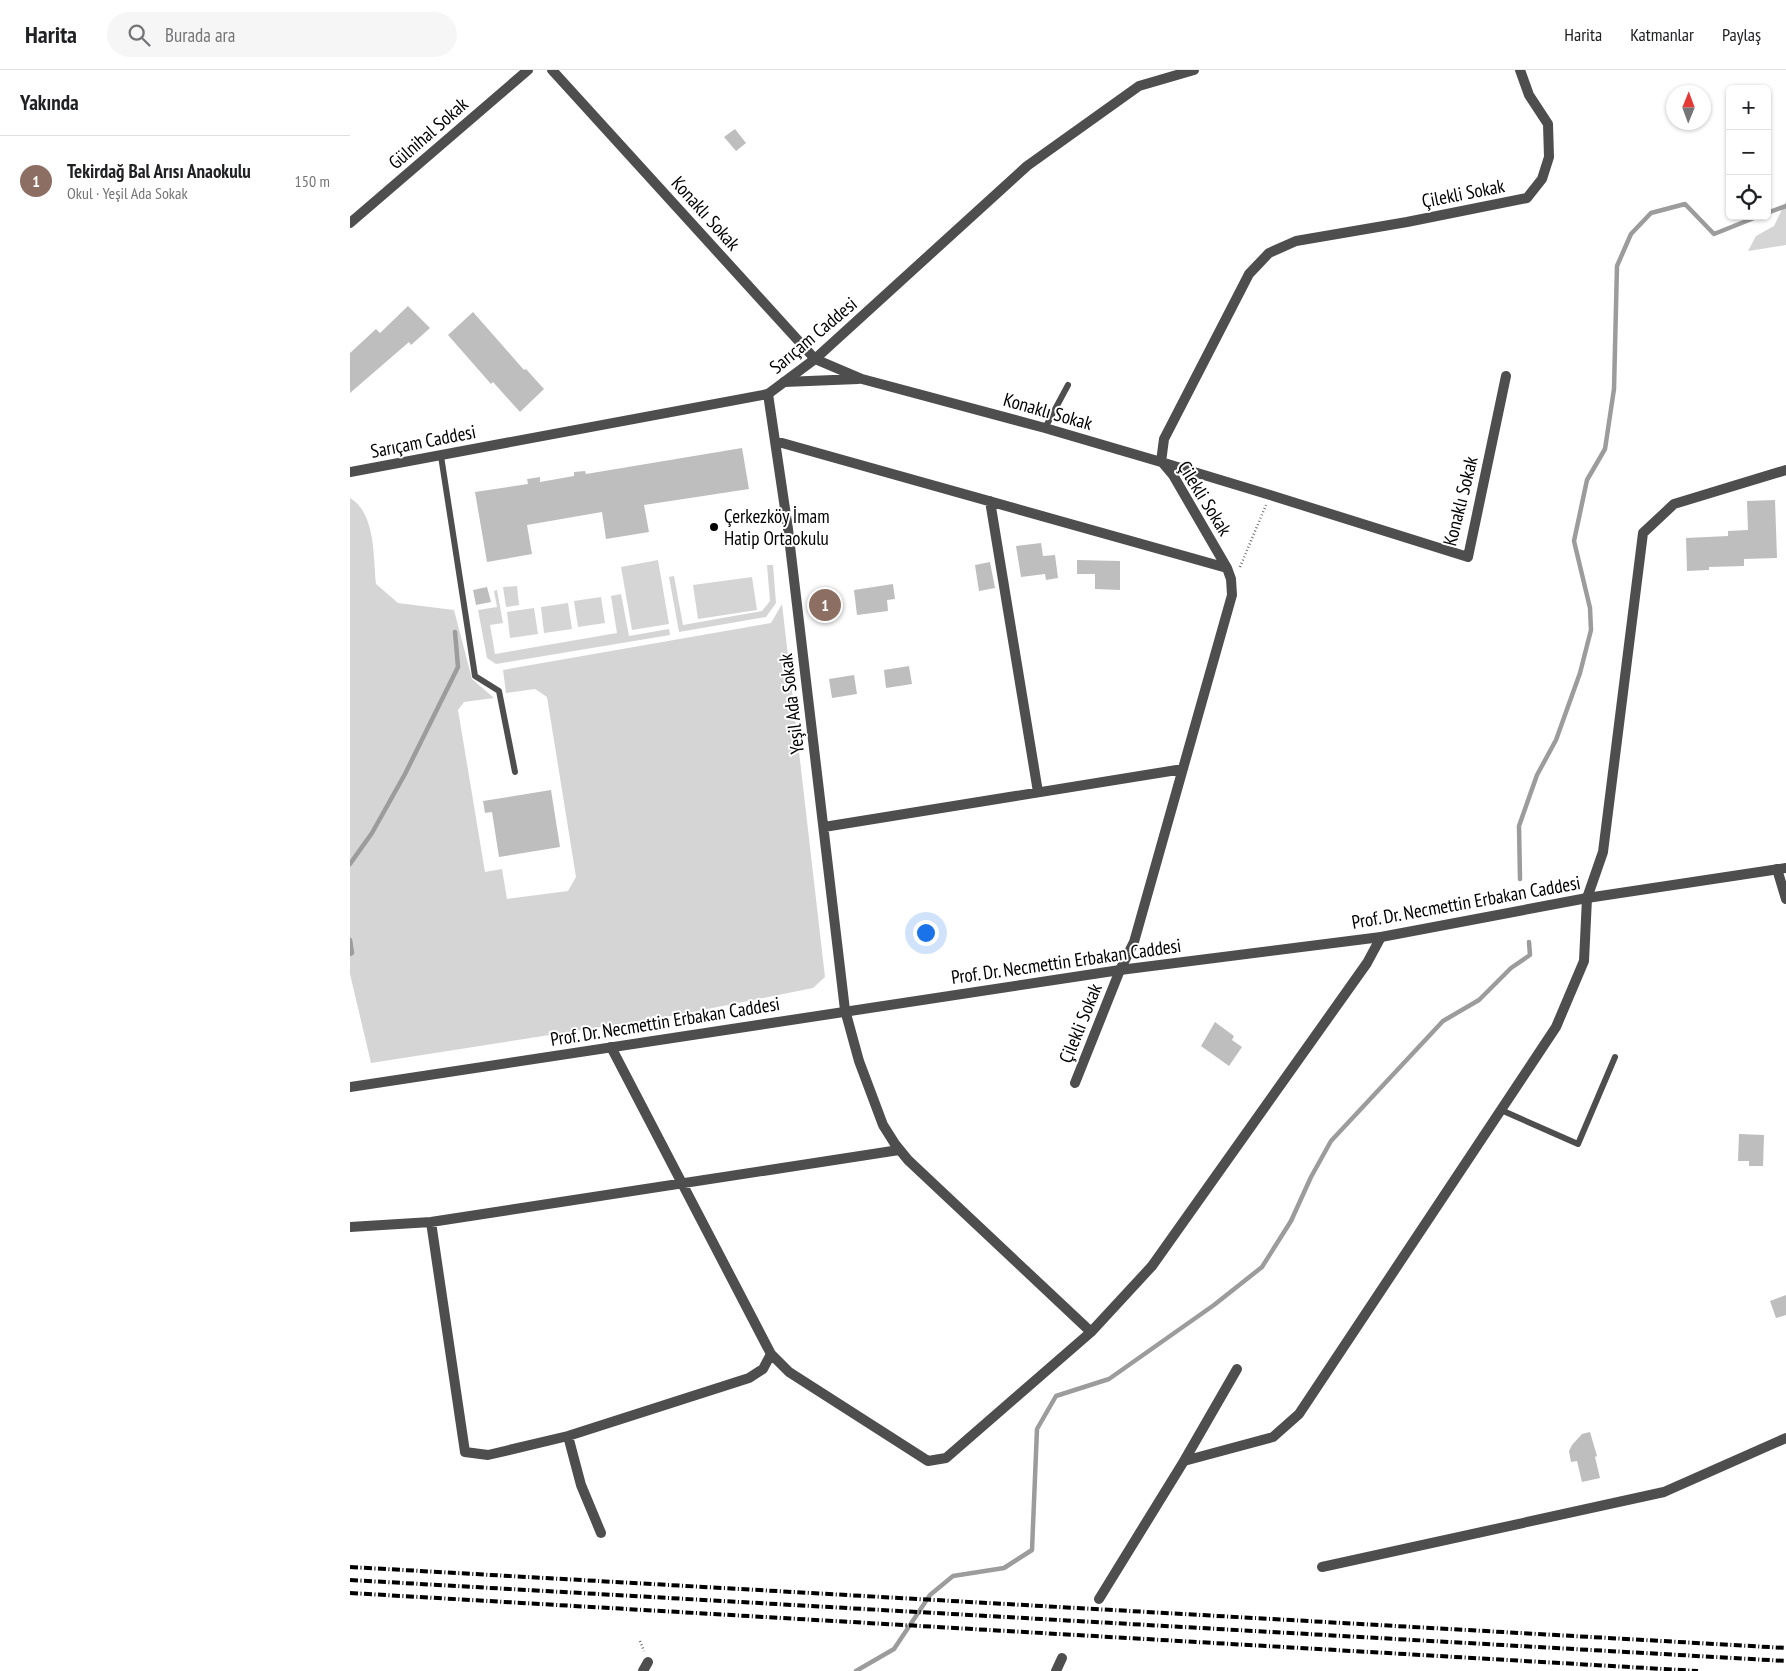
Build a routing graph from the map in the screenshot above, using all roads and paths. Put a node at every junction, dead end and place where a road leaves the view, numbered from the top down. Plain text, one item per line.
1 (528, 70) edge
2 (552, 70) edge
3 (1194, 70) edge
4 (1520, 70) edge
5 (350, 223) edge
6 (815, 359) junction
7 (1506, 376) dead end
8 (862, 379) junction
9 (784, 382) junction
10 (1068, 385) dead end
11 (768, 394) junction
12 (1045, 428) junction
13 (775, 441) junction
14 (441, 456) junction
15 (1161, 462) junction
16 (1786, 470) edge
17 (350, 472) edge
18 (1270, 494) junction
19 (990, 501) junction
20 (1227, 568) junction
21 (1232, 578) junction
22 (1184, 769) junction
23 (515, 772) dead end
24 (1038, 792) junction
25 (824, 827) junction
26 (1782, 868) edge
27 (1587, 898) junction
28 (1786, 899) edge
29 (1381, 937) junction
30 (1120, 970) junction
31 (845, 1010) junction
32 (611, 1047) junction
33 (1615, 1058) dead end
34 (1075, 1083) dead end
35 (350, 1087) edge
36 (1500, 1110) junction
37 (899, 1150) junction
38 (682, 1184) junction
39 (431, 1222) junction
40 (350, 1227) edge
41 (1092, 1332) junction
42 (771, 1354) junction
43 (1237, 1369) dead end
44 (568, 1436) junction
45 (1786, 1438) edge
46 (1184, 1461) junction
47 (601, 1533) dead end
48 (1322, 1567) dead end
49 (1098, 1599) dead end
50 (1062, 1658) dead end
51 (1056, 1671) edge

1 - 5 street, Gülnihal Sokak
2 - 6 street, Konaklı Sokak
3 - 6 street, Sarıçam Caddesi
4 - 15 street, Çilekli Sokak
6 - 8 street, Konaklı Sokak
6 - 9 street, Sarıçam Caddesi
7 - 18 street, Konaklı Sokak
8 - 9 street
8 - 12 street, Konaklı Sokak
9 - 11 street, Sarıçam Caddesi
10 - 12 lane
11 - 13 street, Yeşil Ada Sokak
11 - 14 street, Sarıçam Caddesi
12 - 15 street, Konaklı Sokak
13 - 19 street
13 - 25 street, Yeşil Ada Sokak
14 - 17 street, Sarıçam Caddesi
14 - 23 lane
15 - 18 street, Konaklı Sokak
15 - 20 street, Çilekli Sokak
16 - 27 street
18 - 21 path
19 - 20 street
19 - 24 street
20 - 21 street, Çilekli Sokak
21 - 22 street, Çilekli Sokak
22 - 24 street
22 - 30 street, Çilekli Sokak
24 - 25 street
25 - 31 street, Yeşil Ada Sokak
26 - 27 street, Prof. Dr. Necmettin Erbakan Caddesi
26 - 28 street
27 - 29 street, Prof. Dr. Necmettin Erbakan Caddesi
27 - 36 street
29 - 30 street, Prof. Dr. Necmettin Erbakan Caddesi
29 - 41 street
30 - 31 street, Prof. Dr. Necmettin Erbakan Caddesi
30 - 34 street, Çilekli Sokak
31 - 32 street, Prof. Dr. Necmettin Erbakan Caddesi
31 - 37 street, Yeşil Ada Sokak
32 - 35 street, Prof. Dr. Necmettin Erbakan Caddesi
32 - 38 street
33 - 36 lane
36 - 46 street
37 - 38 street
37 - 41 street, Yeşil Ada Sokak
38 - 39 street
38 - 42 street
39 - 40 street
39 - 44 street
41 - 42 street
42 - 44 street
43 - 46 street
44 - 47 street
45 - 48 street
46 - 49 street
50 - 51 street

